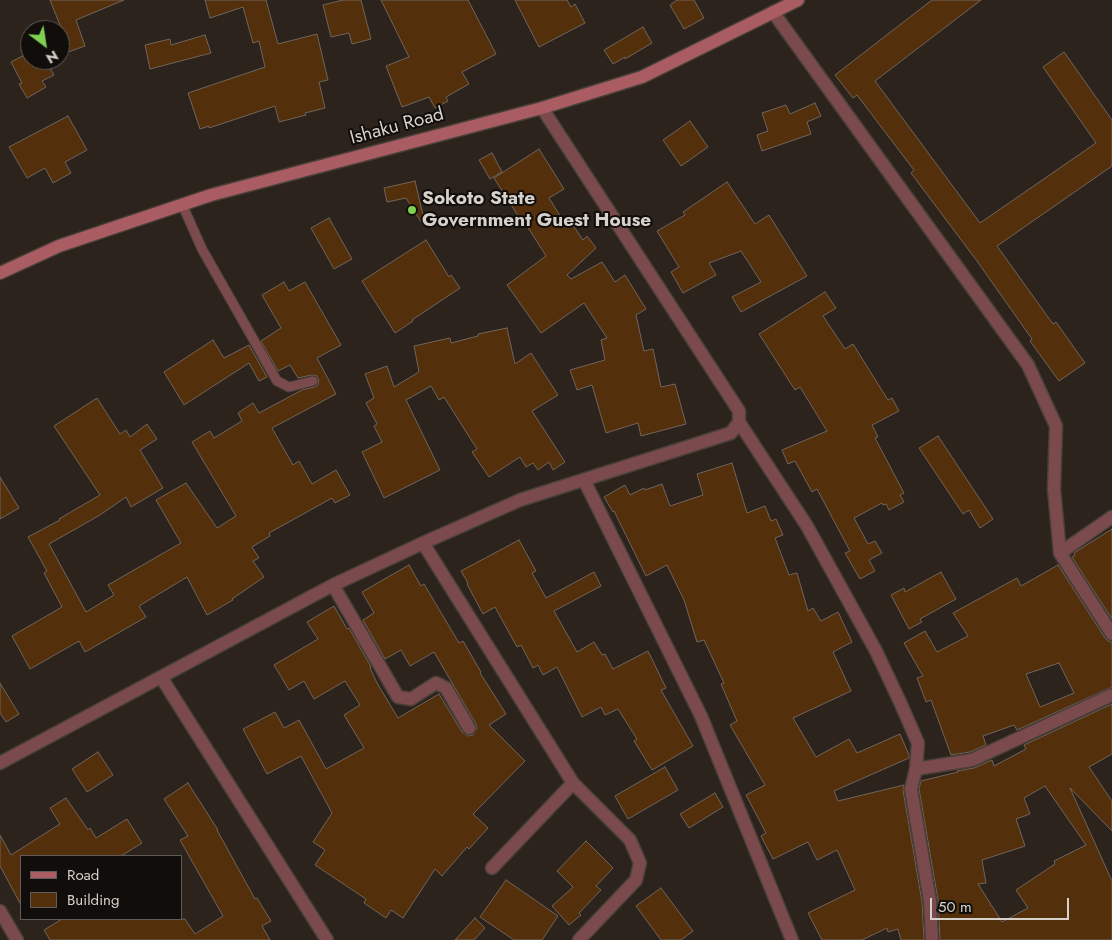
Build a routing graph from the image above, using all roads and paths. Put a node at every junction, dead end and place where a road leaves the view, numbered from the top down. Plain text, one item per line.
1 (798, 0) edge
2 (774, 12) junction
3 (542, 108) junction
4 (182, 204) junction
5 (0, 273) edge
6 (313, 381) dead end
7 (739, 422) junction
8 (584, 480) junction
9 (1112, 517) edge
10 (423, 543) junction
11 (1060, 553) junction
12 (333, 585) junction
13 (1112, 634) edge
14 (161, 677) junction
15 (1112, 695) edge
16 (469, 728) dead end
17 (0, 763) edge
18 (916, 768) junction
19 (573, 783) junction
20 (492, 868) dead end
21 (0, 912) edge
22 (17, 940) edge
23 (327, 940) edge
24 (579, 940) edge
25 (792, 940) edge
26 (932, 940) edge

1 - 2 street, Ishaku Road
2 - 3 street, Ishaku Road
2 - 11 street
3 - 4 street, Ishaku Road
3 - 7 street
4 - 5 street, Ishaku Road
4 - 6 lane
7 - 8 street
7 - 18 street
8 - 10 street
8 - 25 street
9 - 11 street
10 - 12 street
10 - 19 street
11 - 13 street
12 - 14 street
12 - 16 street
14 - 17 street
14 - 23 street
15 - 18 street
18 - 26 street
19 - 20 street
19 - 24 street
21 - 22 street

